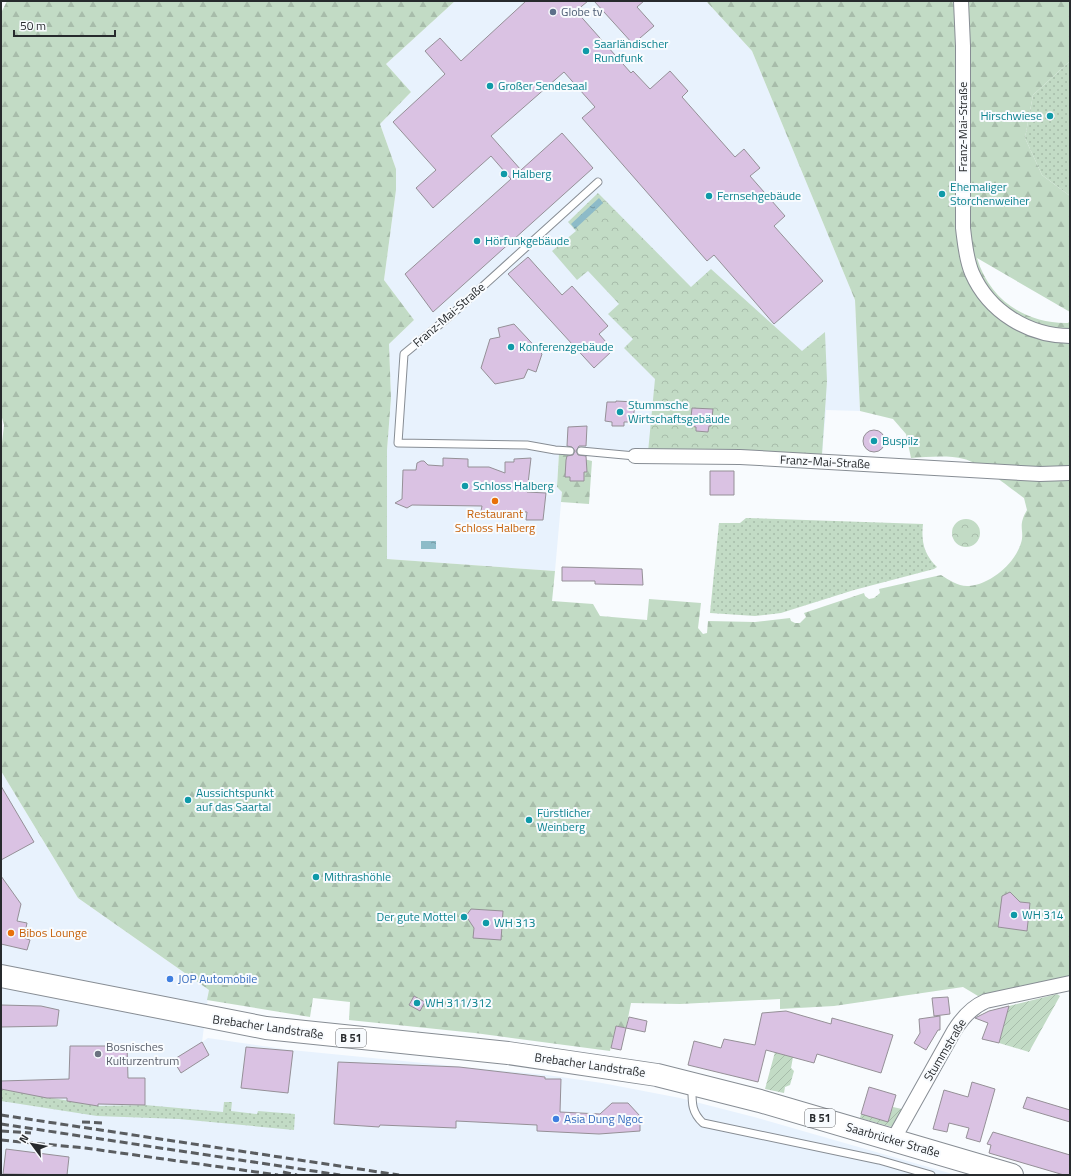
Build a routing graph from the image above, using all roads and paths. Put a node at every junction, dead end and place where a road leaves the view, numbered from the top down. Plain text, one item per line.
1 (961, 1) edge
2 (598, 182) dead end
3 (1070, 336) edge
4 (570, 451) dead end
5 (581, 451) dead end
6 (635, 456) joint
7 (1070, 473) edge
8 (1, 976) edge
9 (1070, 983) edge
10 (657, 1075) joint
11 (692, 1082) junction
12 (893, 1140) junction
13 (931, 1175) edge
14 (1012, 1175) edge

1 - 3 street, Franz-Mai-Straße
2 - 4 lane, Franz-Mai-Straße
5 - 6 lane, Franz-Mai-Straße
6 - 7 street, Franz-Mai-Straße
8 - 10 main road, Brebacher Landstraße / B 51
9 - 12 street, Stummstraße
10 - 11 main road, Saarbrücker Straße / B 51
11 - 12 main road, Saarbrücker Straße / B 51
11 - 13 lane
12 - 14 main road, Saarbrücker Straße / B 51

